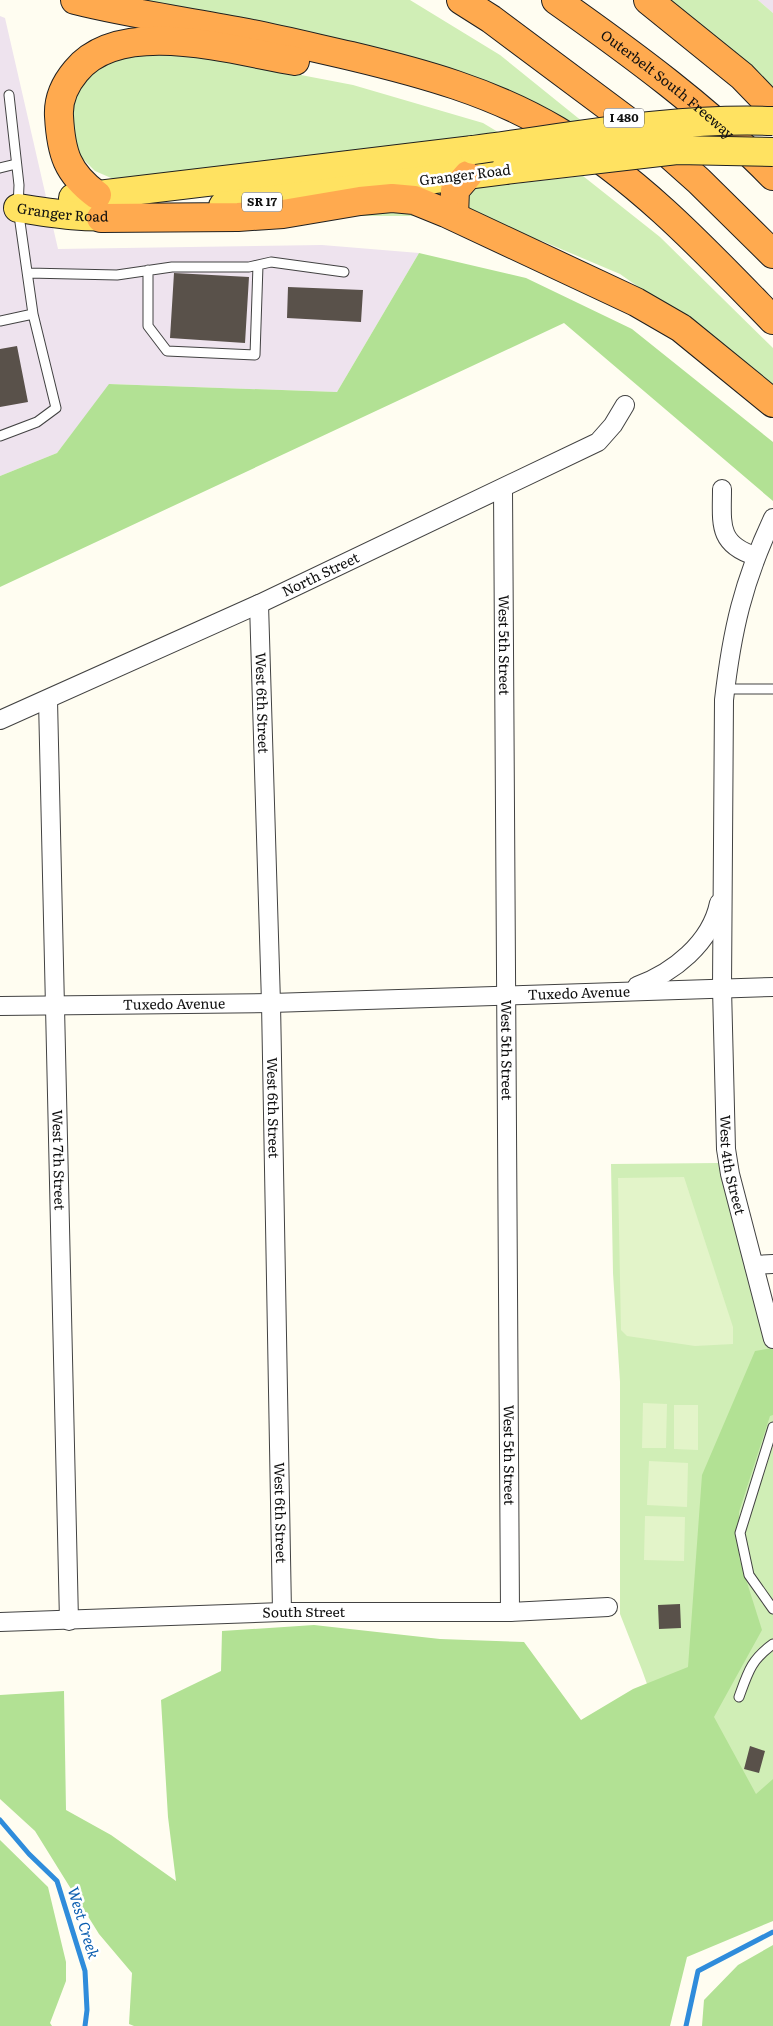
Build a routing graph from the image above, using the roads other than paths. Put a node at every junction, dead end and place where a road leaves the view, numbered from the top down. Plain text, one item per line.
1 (75, 0) edge
2 (460, 0) edge
3 (556, 0) edge
4 (648, 0) edge
5 (376, 62) junction
6 (9, 96) dead end
7 (773, 108) edge
8 (773, 121) edge
9 (773, 152) edge
10 (470, 162) junction
11 (16, 164) junction
12 (0, 168) edge
13 (773, 176) edge
14 (99, 206) junction
15 (9, 208) edge
16 (454, 216) junction
17 (773, 254) edge
18 (258, 265) junction
19 (148, 270) junction
20 (344, 272) dead end
21 (28, 273) junction
22 (33, 314) junction
23 (0, 320) edge
24 (773, 320) edge
25 (773, 403) edge
26 (625, 405) dead end
27 (0, 436) edge
28 (503, 488) junction
29 (722, 488) dead end
30 (772, 525) edge
31 (755, 556) junction
32 (259, 604) junction
33 (725, 689) junction
34 (773, 689) edge
35 (48, 700) junction
36 (0, 720) edge
37 (722, 885) junction
38 (773, 987) edge
39 (722, 988) junction
40 (616, 991) junction
41 (506, 994) junction
42 (271, 1003) junction
43 (55, 1005) junction
44 (0, 1006) edge
45 (773, 1264) edge
46 (754, 1265) junction
47 (773, 1339) edge
48 (773, 1427) edge
49 (608, 1607) dead end
50 (773, 1609) edge
51 (282, 1612) junction
52 (510, 1612) junction
53 (69, 1621) junction
54 (0, 1622) edge
55 (773, 1644) edge
56 (740, 1697) dead end

1 - 5 highway
2 - 17 highway, I 480
3 - 13 highway, Outerbelt South Freeway
4 - 7 highway
5 - 14 highway
5 - 24 highway
6 - 11 lane
8 - 10 main road, Granger Road / SR 17, bridge
9 - 10 main road, Granger Road / SR 17, bridge
10 - 14 main road, Granger Road / SR 17
10 - 16 highway
11 - 12 lane
11 - 15 lane
14 - 15 main road, Granger Road / SR 17
14 - 16 highway
15 - 21 lane
16 - 25 highway
18 - 19 lane
18 - 19 lane
18 - 20 lane
19 - 21 lane
21 - 22 lane
22 - 23 lane
22 - 27 lane
26 - 28 street, North Street
28 - 32 street, North Street
28 - 41 street, West 5th Street
29 - 31 street
30 - 31 street
31 - 33 street
32 - 35 street, North Street
32 - 42 street, West 6th Street
33 - 34 lane
33 - 37 street
35 - 36 street, North Street
35 - 43 street, West 7th Street
37 - 39 street
37 - 40 street
38 - 39 street, Tuxedo Avenue
39 - 40 street, Tuxedo Avenue
39 - 46 street, West 4th Street
40 - 41 street, Tuxedo Avenue
41 - 42 street, Tuxedo Avenue
41 - 52 street, West 5th Street
42 - 43 street, Tuxedo Avenue
42 - 51 street, West 6th Street
43 - 44 street, Tuxedo Avenue
43 - 53 street, West 7th Street
45 - 46 street
46 - 47 street, West 4th Street
48 - 50 lane
49 - 52 street, South Street
51 - 52 street, South Street
51 - 53 street, South Street
53 - 54 street, South Street
55 - 56 lane

